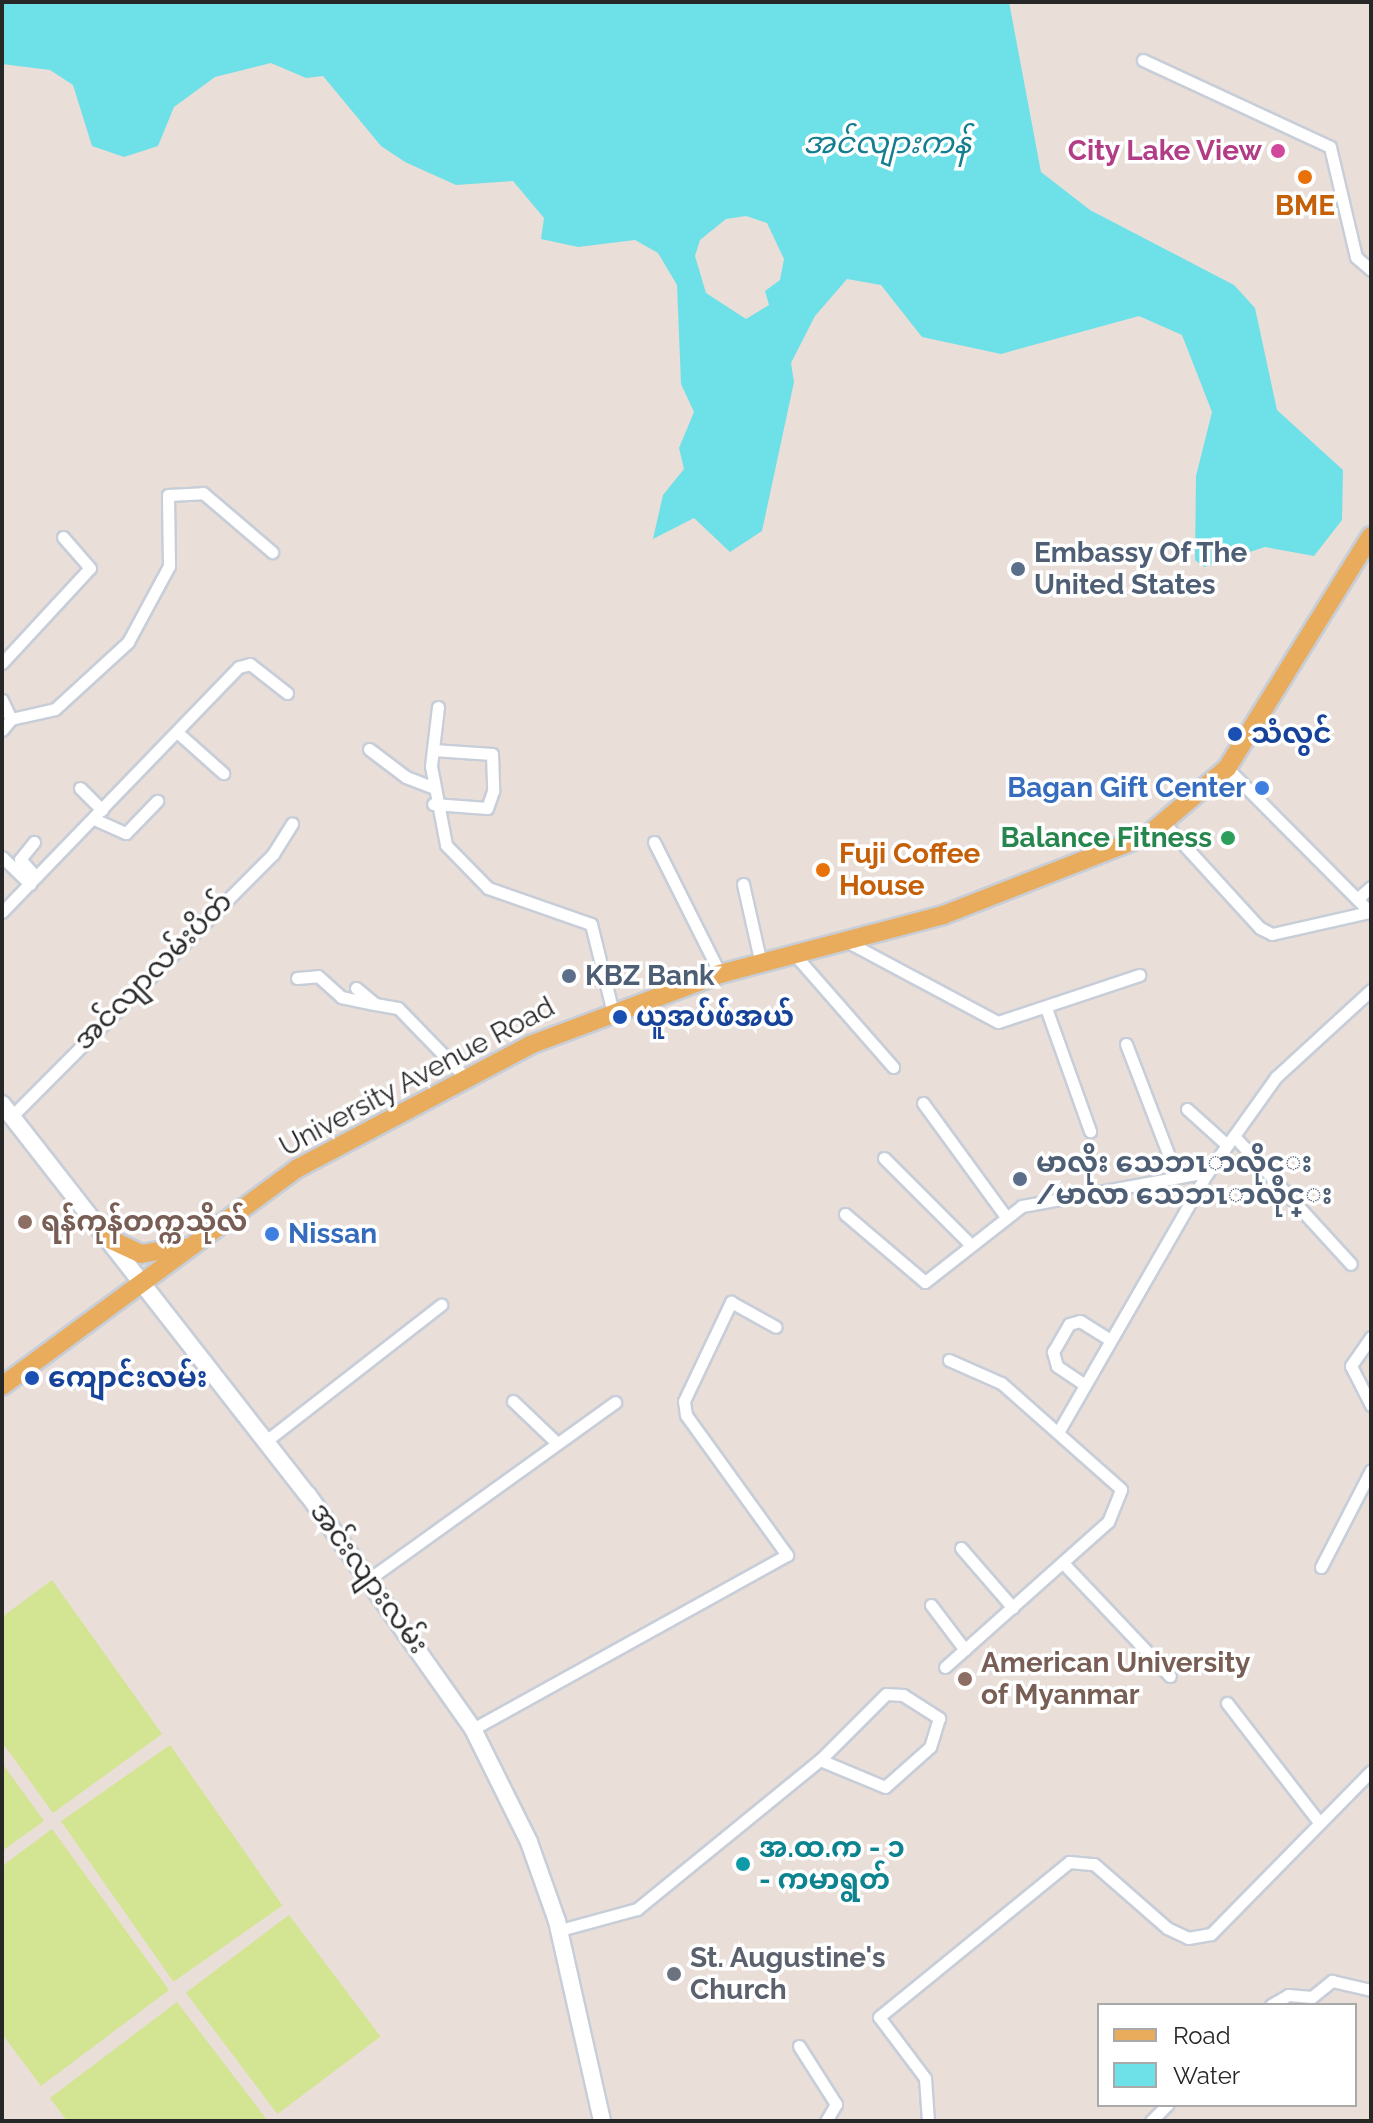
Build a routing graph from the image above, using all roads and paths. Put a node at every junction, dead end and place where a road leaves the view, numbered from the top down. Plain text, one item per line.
1 (1143, 60) dead end
2 (1371, 270) edge
3 (1371, 536) edge
4 (63, 537) dead end
5 (272, 552) dead end
6 (2, 663) edge
7 (287, 693) dead end
8 (2, 700) edge
9 (438, 707) dead end
10 (11, 719) junction
11 (2, 730) edge
12 (177, 732) junction
13 (369, 749) dead end
14 (433, 750) junction
15 (1227, 768) junction
16 (223, 773) dead end
17 (432, 787) junction
18 (80, 788) dead end
19 (157, 801) dead end
20 (433, 804) junction
21 (98, 814) junction
22 (1164, 823) junction
23 (292, 824) dead end
24 (34, 842) dead end
25 (654, 842) dead end
26 (2, 857) edge
27 (33, 880) junction
28 (743, 884) dead end
29 (1371, 887) edge
30 (1357, 899) junction
31 (2, 912) edge
32 (1370, 912) edge
33 (846, 941) junction
34 (795, 955) junction
35 (761, 964) junction
36 (720, 974) junction
37 (1139, 975) dead end
38 (297, 978) dead end
39 (356, 988) dead end
40 (1371, 990) edge
41 (375, 1004) junction
42 (1046, 1008) junction
43 (612, 1009) junction
44 (1126, 1044) dead end
45 (893, 1067) dead end
46 (465, 1077) junction
47 (923, 1103) dead end
48 (1187, 1109) dead end
49 (7, 1110) edge
50 (1090, 1131) dead end
51 (1231, 1140) junction
52 (884, 1158) dead end
53 (1208, 1172) junction
54 (1177, 1177) junction
55 (845, 1214) dead end
56 (1004, 1214) junction
57 (105, 1237) junction
58 (969, 1243) junction
59 (187, 1246) junction
60 (1351, 1264) dead end
61 (138, 1279) junction
62 (441, 1305) dead end
63 (776, 1327) dead end
64 (1371, 1337) edge
65 (1111, 1340) junction
66 (949, 1360) dead end
67 (1085, 1385) junction
68 (2, 1386) edge
69 (513, 1401) dead end
70 (615, 1402) dead end
71 (1371, 1405) edge
72 (1060, 1429) junction
73 (266, 1441) junction
74 (557, 1443) junction
75 (1371, 1470) edge
76 (961, 1548) dead end
77 (1064, 1564) junction
78 (1321, 1567) dead end
79 (369, 1579) junction
80 (931, 1605) dead end
81 (1013, 1608) junction
82 (965, 1650) junction
83 (945, 1667) dead end
84 (1170, 1676) dead end
85 (1227, 1703) dead end
86 (473, 1729) junction
87 (820, 1760) junction
88 (1371, 1771) edge
89 (1319, 1822) junction
90 (560, 1930) junction
91 (1371, 1990) edge
92 (1274, 2003) edge
93 (799, 2046) dead end
94 (602, 2121) edge
95 (826, 2121) edge
96 (928, 2121) edge

1 - 2 street
3 - 15 main road, University Avenue Road
4 - 6 street
5 - 10 street
7 - 12 street
8 - 10 street
9 - 14 street
10 - 11 street
12 - 16 street
12 - 21 street
13 - 17 street
14 - 17 street
14 - 20 street
15 - 22 main road, University Avenue Road
15 - 30 street
17 - 20 street
18 - 21 street
19 - 21 street
20 - 43 street
21 - 27 street
22 - 32 street
22 - 33 main road, University Avenue Road
23 - 49 street, အင်လျာလမ်းပိတ်
24 - 27 street
25 - 36 street
26 - 27 street
27 - 31 street
28 - 35 street
29 - 30 street
30 - 32 street
33 - 34 main road, University Avenue Road
33 - 42 street
34 - 35 main road, University Avenue Road
34 - 45 street
35 - 36 main road, University Avenue Road
36 - 43 main road, University Avenue Road
37 - 42 street
38 - 41 street
39 - 41 street
40 - 51 street
41 - 46 street
42 - 50 street
43 - 46 main road, University Avenue Road
44 - 54 street
46 - 59 main road, University Avenue Road
47 - 56 street
48 - 51 street
49 - 57 main road, အင်းလျားလမ်း
51 - 53 street
51 - 60 street
52 - 58 street
53 - 54 street
53 - 65 street
54 - 56 street
55 - 58 street
56 - 58 street
57 - 59 main road
57 - 61 main road, အင်းလျားလမ်း
59 - 61 main road, University Avenue Road
61 - 68 main road, University Avenue Road
61 - 73 main road, အင်းလျားလမ်း
62 - 73 street
63 - 86 street
64 - 71 street
65 - 67 street
65 - 67 street
66 - 72 street
67 - 72 street
69 - 74 street
70 - 74 street
72 - 77 street
73 - 79 main road, အင်းလျားလမ်း
74 - 79 street
75 - 78 street
76 - 81 street
77 - 81 street
77 - 84 street
79 - 86 main road, အင်းလျားလမ်း
80 - 82 street
81 - 82 street
82 - 83 street
85 - 89 street
86 - 90 main road, အင်းလျားလမ်း
87 - 87 street
87 - 90 street
88 - 89 street
89 - 96 street
90 - 94 main road, အင်းလျားလမ်း
91 - 92 street
93 - 95 street

